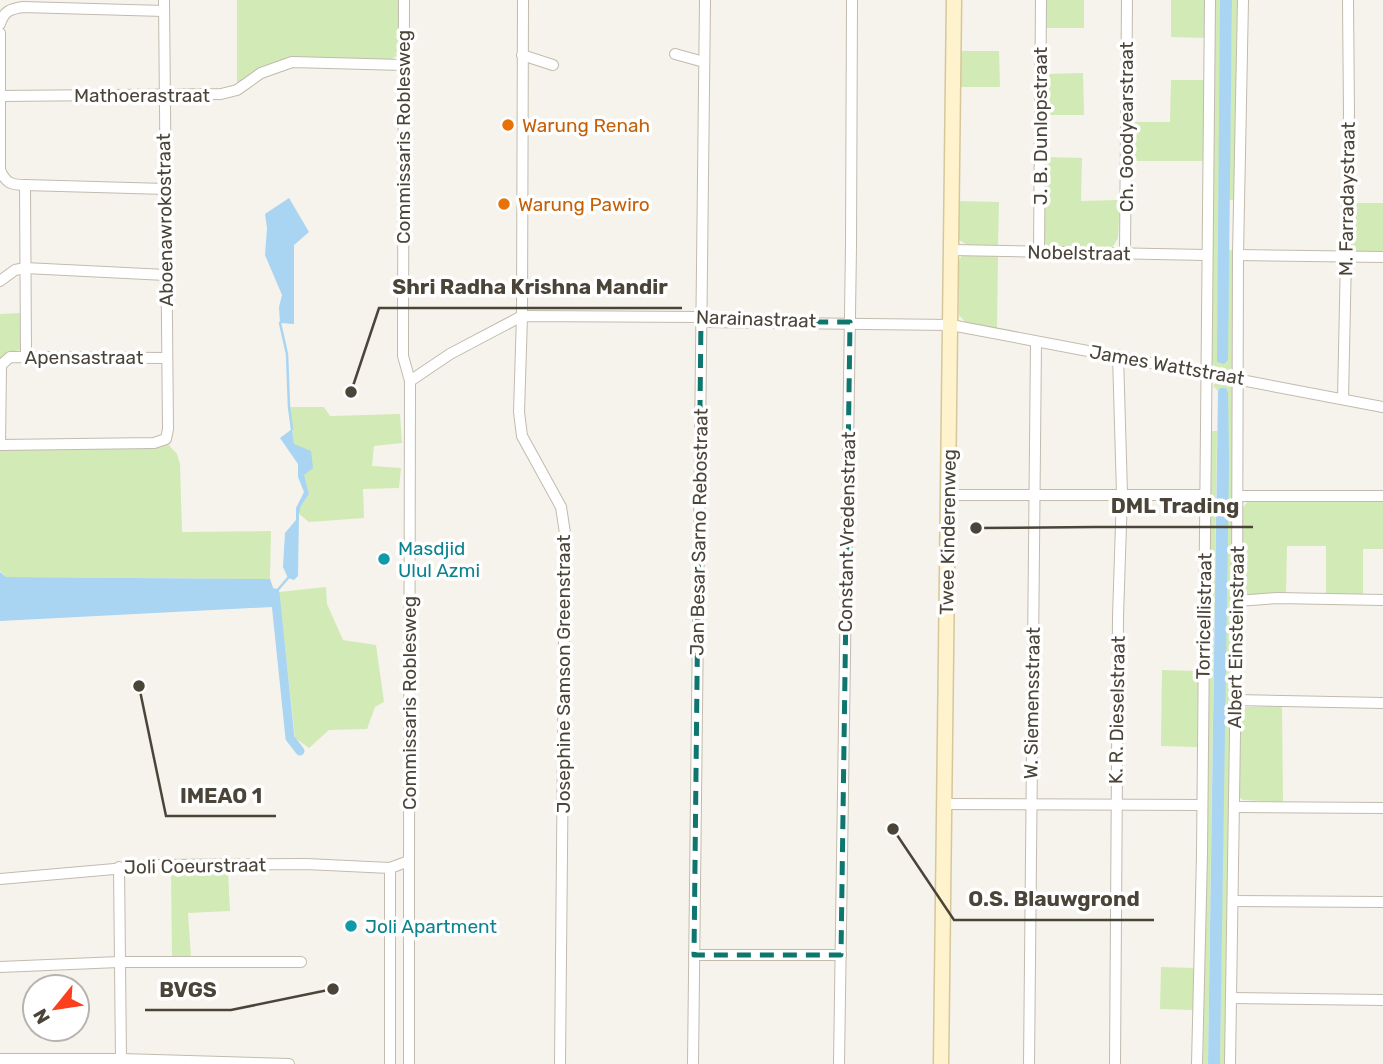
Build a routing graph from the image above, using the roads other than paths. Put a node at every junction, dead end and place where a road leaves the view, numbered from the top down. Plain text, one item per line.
1 (404, 0) edge
2 (523, 0) edge
3 (705, 0) edge
4 (852, 0) edge
5 (954, 0) edge
6 (1041, 0) edge
7 (1127, 0) edge
8 (1210, 0) edge
9 (1243, 0) edge
10 (1348, 0) edge
11 (164, 6) edge
12 (0, 23) edge
13 (0, 33) edge
14 (676, 54) dead end
15 (522, 55) junction
16 (704, 62) junction
17 (403, 65) junction
18 (553, 65) dead end
19 (163, 95) junction
20 (1, 96) edge
21 (25, 185) junction
22 (166, 189) junction
23 (953, 250) junction
24 (1039, 252) junction
25 (1125, 254) junction
26 (1206, 255) junction
27 (1238, 255) junction
28 (1345, 257) junction
29 (1383, 257) edge
30 (25, 268) junction
31 (166, 275) junction
32 (1, 281) edge
33 (522, 316) junction
34 (701, 317) junction
35 (850, 322) junction
36 (951, 325) junction
37 (1037, 342) junction
38 (1118, 355) junction
39 (26, 356) junction
40 (166, 358) junction
41 (1206, 373) junction
42 (1237, 377) junction
43 (410, 381) junction
44 (1343, 398) junction
45 (1383, 407) edge
46 (0, 445) edge
47 (1035, 493) junction
48 (1122, 494) junction
49 (948, 495) junction
50 (1205, 495) junction
51 (1238, 496) junction
52 (1383, 496) edge
53 (1383, 600) edge
54 (1237, 601) junction
55 (1235, 700) junction
56 (1383, 703) edge
57 (944, 804) junction
58 (1030, 804) junction
59 (1202, 805) junction
60 (1116, 806) junction
61 (1234, 807) junction
62 (1383, 808) edge
63 (409, 861) junction
64 (119, 867) junction
65 (390, 868) junction
66 (0, 879) edge
67 (1233, 901) junction
68 (1383, 902) edge
69 (694, 954) junction
70 (841, 955) junction
71 (119, 962) junction
72 (301, 962) dead end
73 (0, 967) edge
74 (1231, 998) junction
75 (1383, 1000) edge
76 (0, 1059) edge
77 (121, 1059) junction
78 (289, 1064) edge
79 (390, 1064) edge
80 (409, 1064) edge
81 (559, 1064) edge
82 (692, 1064) edge
83 (839, 1064) edge
84 (941, 1064) edge
85 (1030, 1064) edge
86 (1115, 1064) edge
87 (1197, 1064) edge
88 (1230, 1064) edge

1 - 17 street, Commissaris Roblesweg
2 - 15 street, Josephine Samson Greenstraat
3 - 16 street, Jan Besar Sarno Rebostraat
4 - 35 street, Constant Vredenstraat
5 - 23 street, Twee Kinderenweg
6 - 24 street, J. B. Dunlopstraat
7 - 25 street, Ch. Goodyearstraat
8 - 26 street, Torricellistraat
9 - 27 street, Albert Einsteinstraat
10 - 28 street, M. Farradaystraat
11 - 12 street
11 - 19 street, Aboenawrokostraat
13 - 20 street
14 - 16 street
15 - 18 street
15 - 33 street, Josephine Samson Greenstraat
16 - 34 street, Jan Besar Sarno Rebostraat
17 - 19 street, Mathoerastraat
17 - 43 street, Commissaris Roblesweg
19 - 20 street, Mathoerastraat
19 - 22 street, Aboenawrokostraat
20 - 21 street
21 - 22 street
21 - 30 street
22 - 31 street, Aboenawrokostraat
23 - 24 street, Nobelstraat
23 - 36 street, Twee Kinderenweg
24 - 25 street, Nobelstraat
25 - 26 street, Nobelstraat
26 - 41 street, Torricellistraat
27 - 28 street
27 - 42 street, Albert Einsteinstraat
28 - 29 street
28 - 44 street, M. Farradaystraat
30 - 31 street
30 - 32 street
30 - 39 street
31 - 40 street, Aboenawrokostraat
33 - 34 street, Narainastraat
33 - 43 street, Narainastraat
33 - 81 street, Josephine Samson Greenstraat
34 - 35 street, Narainastraat
34 - 69 street, Jan Besar Sarno Rebostraat
35 - 36 street, Narainastraat
35 - 70 street, Constant Vredenstraat
36 - 37 street, James Wattstraat
36 - 49 street, Twee Kinderenweg
37 - 38 street, James Wattstraat
37 - 47 street, W. Siemensstraat
38 - 41 street, James Wattstraat
38 - 48 street, K. R. Dieselstraat
39 - 40 street, Apensastraat
39 - 46 street, Apensastraat
40 - 46 street, Aboenawrokostraat
41 - 42 street, James Wattstraat
41 - 50 street, Torricellistraat
42 - 44 street, James Wattstraat
42 - 51 street, Albert Einsteinstraat
43 - 63 street, Commissaris Roblesweg
44 - 45 street, James Wattstraat
47 - 48 street
47 - 49 street
47 - 58 street, W. Siemensstraat
48 - 50 street
48 - 60 street, K. R. Dieselstraat
49 - 57 street, Twee Kinderenweg
50 - 59 street, Torricellistraat
51 - 52 street
51 - 54 street, Albert Einsteinstraat
53 - 54 street
54 - 55 street, Albert Einsteinstraat
55 - 56 street
55 - 61 street, Albert Einsteinstraat
57 - 58 street
57 - 84 street, Twee Kinderenweg
58 - 60 street
58 - 85 street, W. Siemensstraat
59 - 60 street
59 - 87 street, Torricellistraat
60 - 86 street, K. R. Dieselstraat
61 - 62 street
61 - 67 street, Albert Einsteinstraat
63 - 65 street
63 - 80 street, Commissaris Roblesweg
64 - 65 street, Joli Coeurstraat
64 - 66 street, Joli Coeurstraat
64 - 71 street
65 - 79 street
67 - 68 street
67 - 74 street, Albert Einsteinstraat
69 - 70 street
69 - 82 street, Jan Besar Sarno Rebostraat
70 - 83 street, Constant Vredenstraat
71 - 72 street
71 - 73 street
71 - 77 street
74 - 75 street
74 - 88 street, Albert Einsteinstraat
76 - 77 street
77 - 78 street

